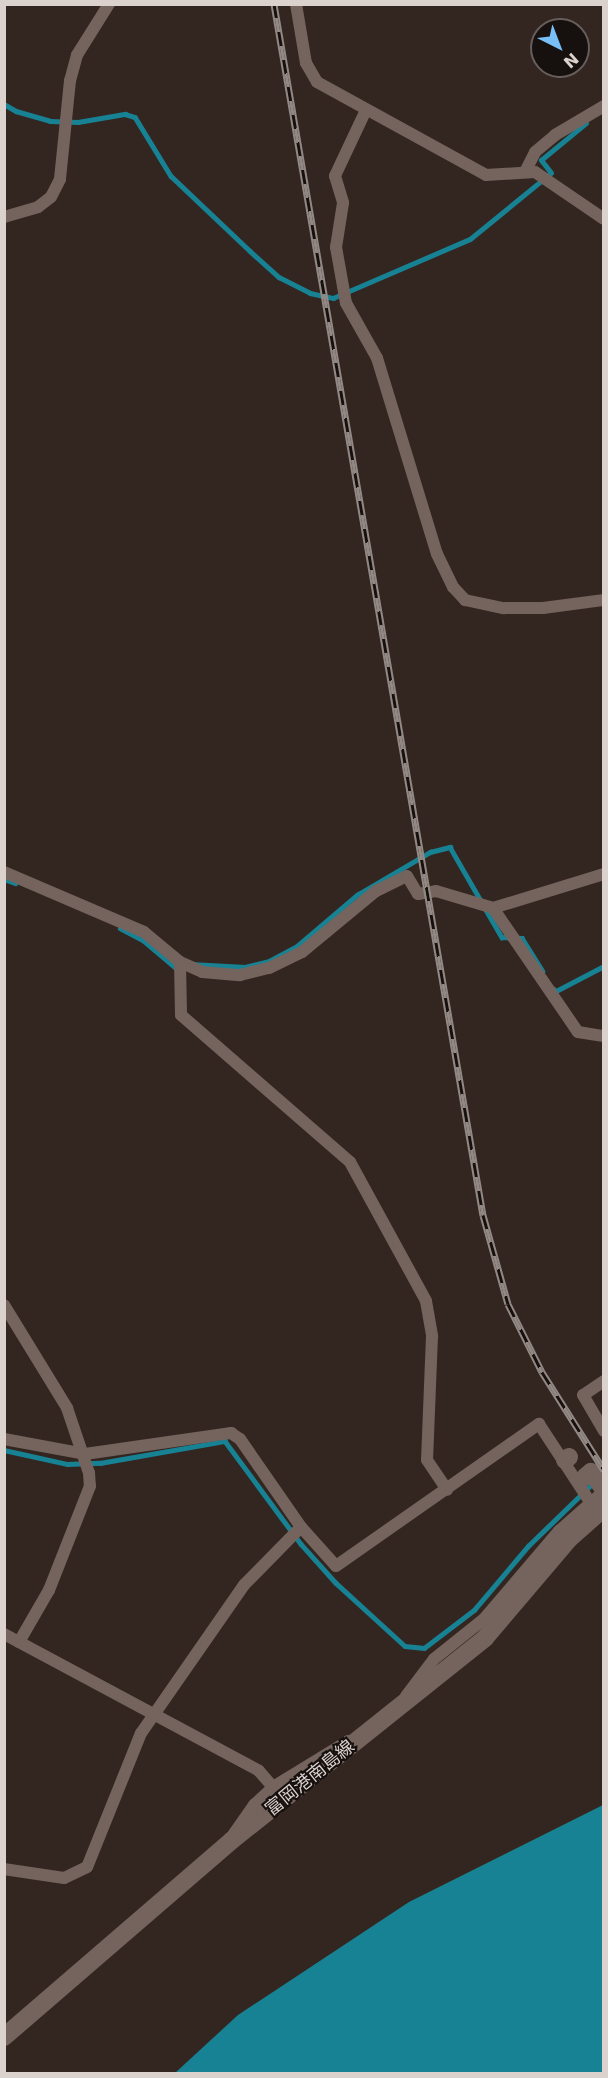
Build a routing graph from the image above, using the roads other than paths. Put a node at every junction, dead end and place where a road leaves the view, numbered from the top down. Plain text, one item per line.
1 (109, 4) edge
2 (296, 4) edge
3 (603, 106) edge
4 (366, 110) junction
5 (526, 170) junction
6 (4, 217) edge
7 (603, 219) edge
8 (603, 600) edge
9 (4, 872) edge
10 (603, 874) edge
11 (493, 908) junction
12 (180, 962) junction
13 (603, 1036) edge
14 (4, 1305) edge
15 (603, 1381) edge
16 (603, 1431) edge
17 (4, 1439) edge
18 (86, 1456) junction
19 (582, 1481) junction
20 (447, 1490) junction
21 (603, 1490) edge
22 (593, 1502) edge
23 (296, 1531) junction
24 (4, 1634) edge
25 (20, 1642) junction
26 (154, 1713) junction
27 (362, 1736) junction
28 (273, 1787) junction
29 (231, 1841) junction
30 (4, 1869) edge
31 (6, 2035) edge

1 - 6 street
2 - 4 street
3 - 5 street
4 - 5 street
4 - 8 street
5 - 7 street
9 - 12 street
10 - 11 street
11 - 12 street
11 - 13 street
12 - 20 street
14 - 18 street
15 - 16 street
17 - 18 street
18 - 23 street
18 - 25 street
19 - 20 street
19 - 21 main road
19 - 22 street
20 - 23 street
21 - 22 street
22 - 27 main road, 富岡港南島線
23 - 26 street
24 - 25 street
25 - 26 street
26 - 28 street
26 - 30 street
27 - 28 street
27 - 29 main road, 富岡港南島線
28 - 29 street
29 - 31 main road, 富岡港南島線

